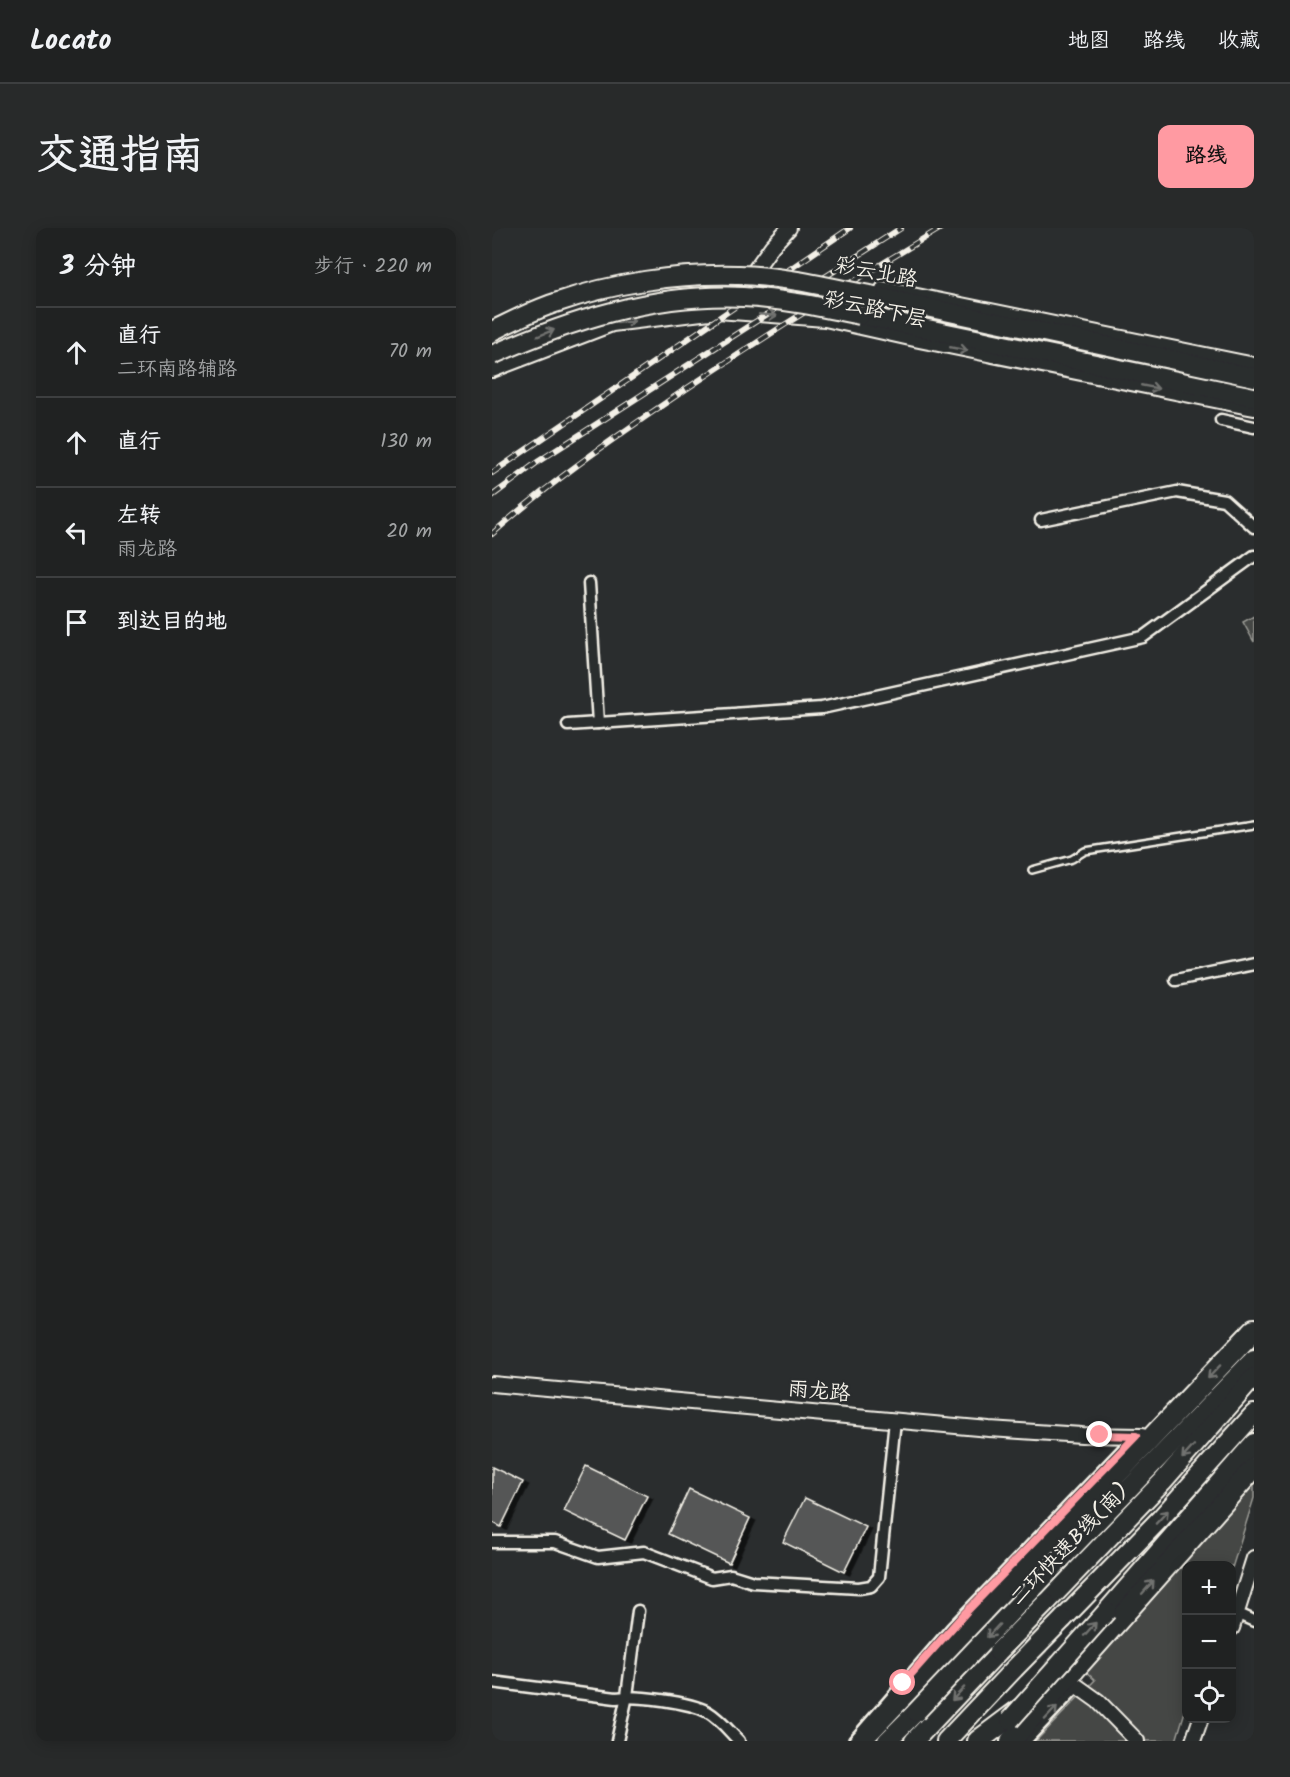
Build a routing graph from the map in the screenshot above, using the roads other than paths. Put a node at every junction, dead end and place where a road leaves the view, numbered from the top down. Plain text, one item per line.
1 (789, 228) edge
2 (755, 270) junction
3 (709, 312) junction
4 (492, 321) edge
5 (492, 331) edge
6 (492, 355) edge
7 (1254, 365) edge
8 (492, 370) edge
9 (1254, 377) edge
10 (1254, 397) edge
11 (1254, 408) edge
12 (1221, 420) dead end
13 (1254, 427) edge
14 (1041, 520) dead end
15 (1254, 527) edge
16 (1254, 556) edge
17 (589, 583) dead end
18 (598, 723) junction
19 (568, 725) dead end
20 (1254, 825) edge
21 (1032, 870) dead end
22 (1254, 964) edge
23 (1176, 980) dead end
24 (1254, 1330) edge
25 (1254, 1359) edge
26 (1254, 1377) edge
27 (492, 1384) edge
28 (1254, 1414) edge
29 (895, 1420) junction
30 (1139, 1436) joint
31 (1254, 1443) edge
32 (1254, 1468) edge
33 (492, 1542) edge
34 (1254, 1558) edge
35 (638, 1611) dead end
36 (1236, 1615) edge
37 (1112, 1616) junction
38 (921, 1680) junction
39 (492, 1682) edge
40 (1076, 1685) joint
41 (627, 1696) junction
42 (1200, 1723) edge
43 (616, 1741) edge
44 (739, 1741) edge
45 (854, 1741) edge
46 (863, 1741) edge
47 (868, 1741) edge
48 (887, 1741) edge
49 (914, 1741) edge
50 (946, 1741) edge
51 (978, 1741) edge
52 (991, 1741) edge
53 (1011, 1741) edge
54 (1025, 1741) edge
55 (1137, 1741) edge
56 (1193, 1741) edge

1 - 2 street
2 - 3 street
2 - 4 street, 彩云路下层
2 - 7 street, 彩云路下层
8 -> 3 street, 彩云路下层
3 -> 11 street, 彩云路下层
5 - 9 highway, 彩云北路, bridge
6 -> 10 highway, 彩云北路, bridge
12 - 13 street
14 - 15 street
16 - 18 street
17 - 18 street
18 - 19 street
20 - 21 lane
22 - 23 street
24 -> 38 highway
25 -> 48 highway, bridge
26 -> 49 highway, 二环快速B线(南), bridge
27 - 29 street, 雨龙路
50 -> 28 highway, bridge
29 - 30 street, 雨龙路
29 - 33 street
30 - 45 street
31 - 37 highway
37 -> 32 highway
34 - 36 street
35 - 41 street
37 - 51 highway
52 -> 37 highway, bridge
37 - 53 highway
38 - 46 main road
38 - 47 main road
39 - 41 street
54 -> 40 street
40 - 55 street
41 - 43 street
41 - 44 street
42 - 56 street

